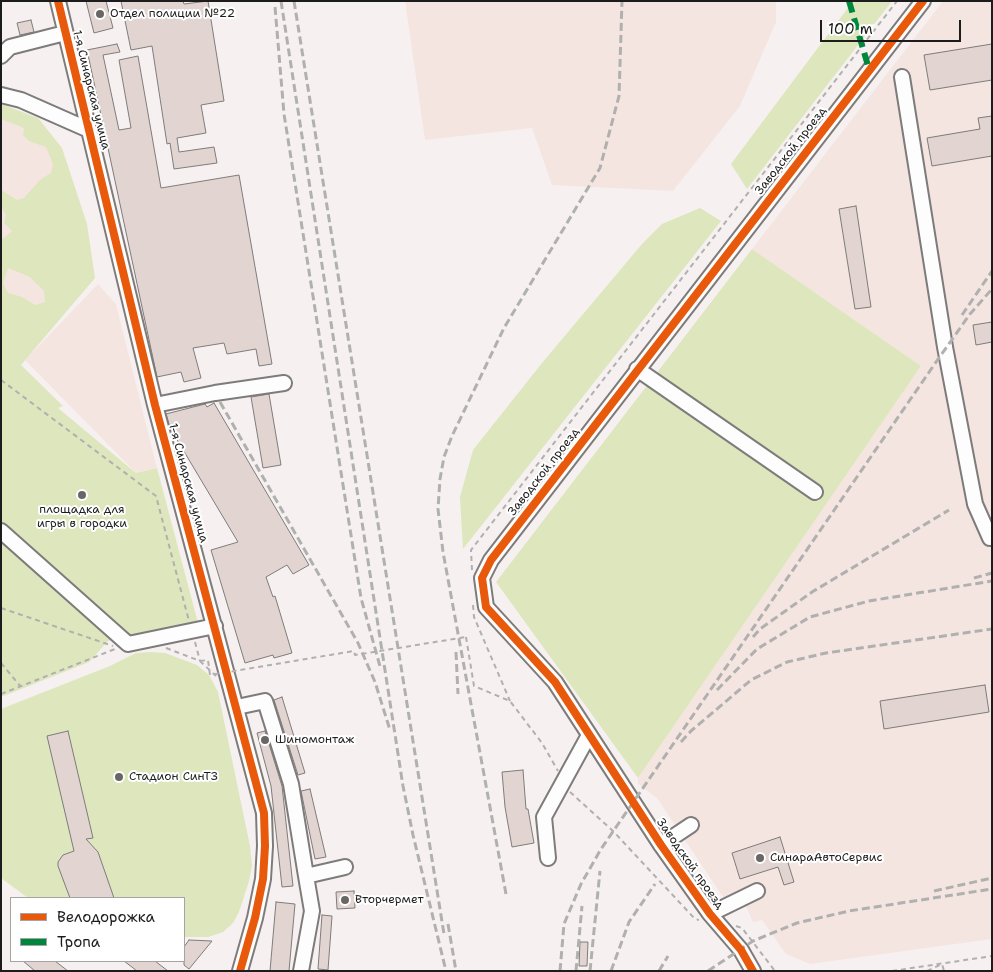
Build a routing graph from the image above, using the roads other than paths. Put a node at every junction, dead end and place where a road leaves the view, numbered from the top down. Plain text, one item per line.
1 (58, 1) edge
2 (923, 1) edge
3 (65, 32) junction
4 (1, 56) edge
5 (902, 77) dead end
6 (1, 95) edge
7 (89, 130) junction
8 (638, 369) junction
9 (284, 383) dead end
10 (155, 405) junction
11 (815, 492) dead end
12 (1, 531) edge
13 (992, 538) edge
14 (215, 626) junction
15 (237, 708) junction
16 (589, 735) junction
17 (691, 825) dead end
18 (661, 845) junction
19 (548, 858) dead end
20 (345, 867) dead end
21 (306, 876) junction
22 (757, 891) dead end
23 (714, 918) junction
24 (240, 971) edge
25 (301, 971) edge
26 (753, 971) edge

1 - 3 street, 1-я Синарская улица
2 - 8 street, Заводской проезд
3 - 4 street
3 - 7 street, 1-я Синарская улица
5 - 13 street
6 - 7 street
7 - 10 street, 1-я Синарская улица
8 - 11 street
8 - 16 street, Заводской проезд
9 - 10 street
10 - 14 street, 1-я Синарская улица
12 - 14 street
14 - 15 street, 1-я Синарская улица
15 - 21 street
15 - 24 street, 1-я Синарская улица
16 - 18 street, Заводской проезд
16 - 19 street
17 - 18 street
18 - 23 street, Заводской проезд
20 - 21 street
21 - 25 street
22 - 23 street
23 - 26 street, Заводской проезд

